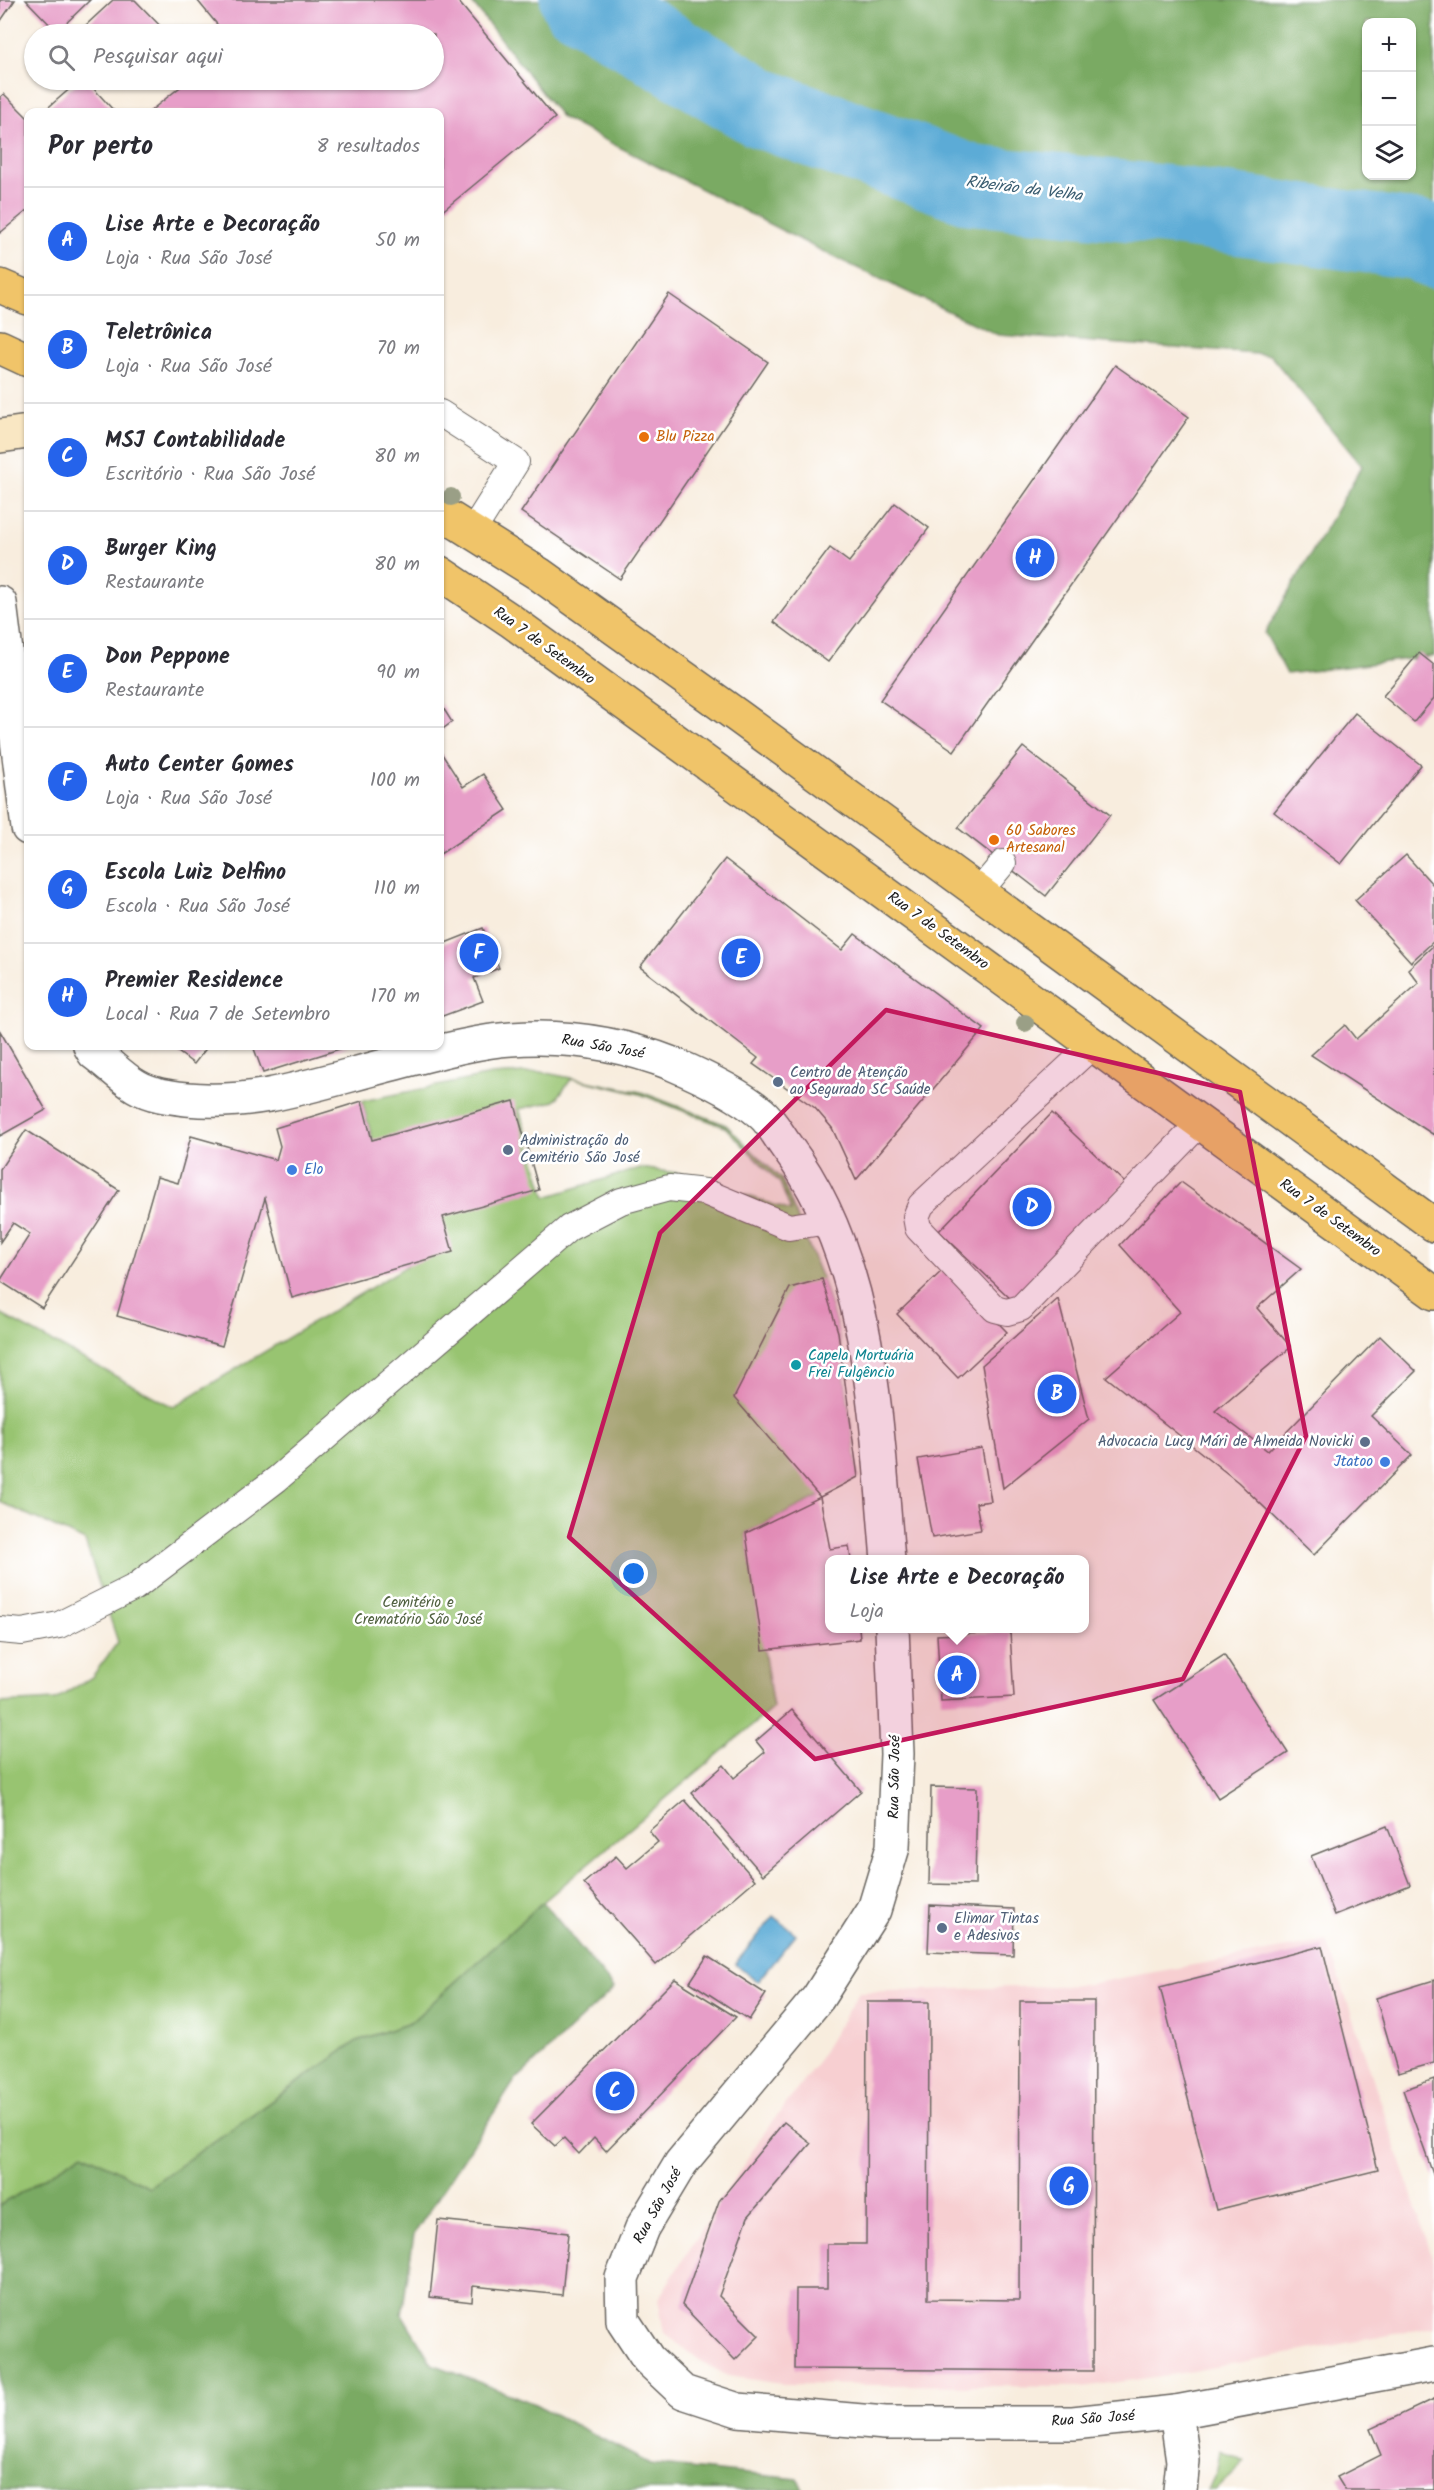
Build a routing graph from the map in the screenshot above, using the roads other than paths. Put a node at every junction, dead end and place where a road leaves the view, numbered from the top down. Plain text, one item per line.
1 (0, 286) edge
2 (24, 296) edge
3 (0, 347) edge
4 (24, 358) edge
5 (444, 415) edge
6 (24, 433) edge
7 (0, 436) edge
8 (444, 515) edge
9 (472, 532) junction
10 (444, 576) edge
11 (0, 603) edge
12 (24, 796) edge
13 (1003, 863) dead end
14 (978, 893) junction
15 (1094, 1044) junction
16 (92, 1050) edge
17 (1201, 1122) junction
18 (829, 1221) junction
19 (1434, 1225) edge
20 (1434, 1293) edge
21 (888, 1555) edge
22 (0, 1630) edge
23 (892, 1633) edge
24 (1434, 2364) edge
25 (1176, 2412) junction
26 (1180, 2490) edge

1 - 2 main road
3 - 4 main road
5 - 9 lane
6 - 7 main road
8 - 9 main road
9 - 14 main road
10 - 15 main road, Rua 7 de Setembro
11 - 12 street
13 - 14 lane
14 - 19 main road
15 - 17 main road, Rua 7 de Setembro
15 - 17 lane
16 - 18 street, Rua São José
17 - 20 main road, Rua 7 de Setembro
18 - 21 street, Rua São José
18 - 22 lane
23 - 25 street, Rua São José
24 - 25 street, Rua São José
25 - 26 street

